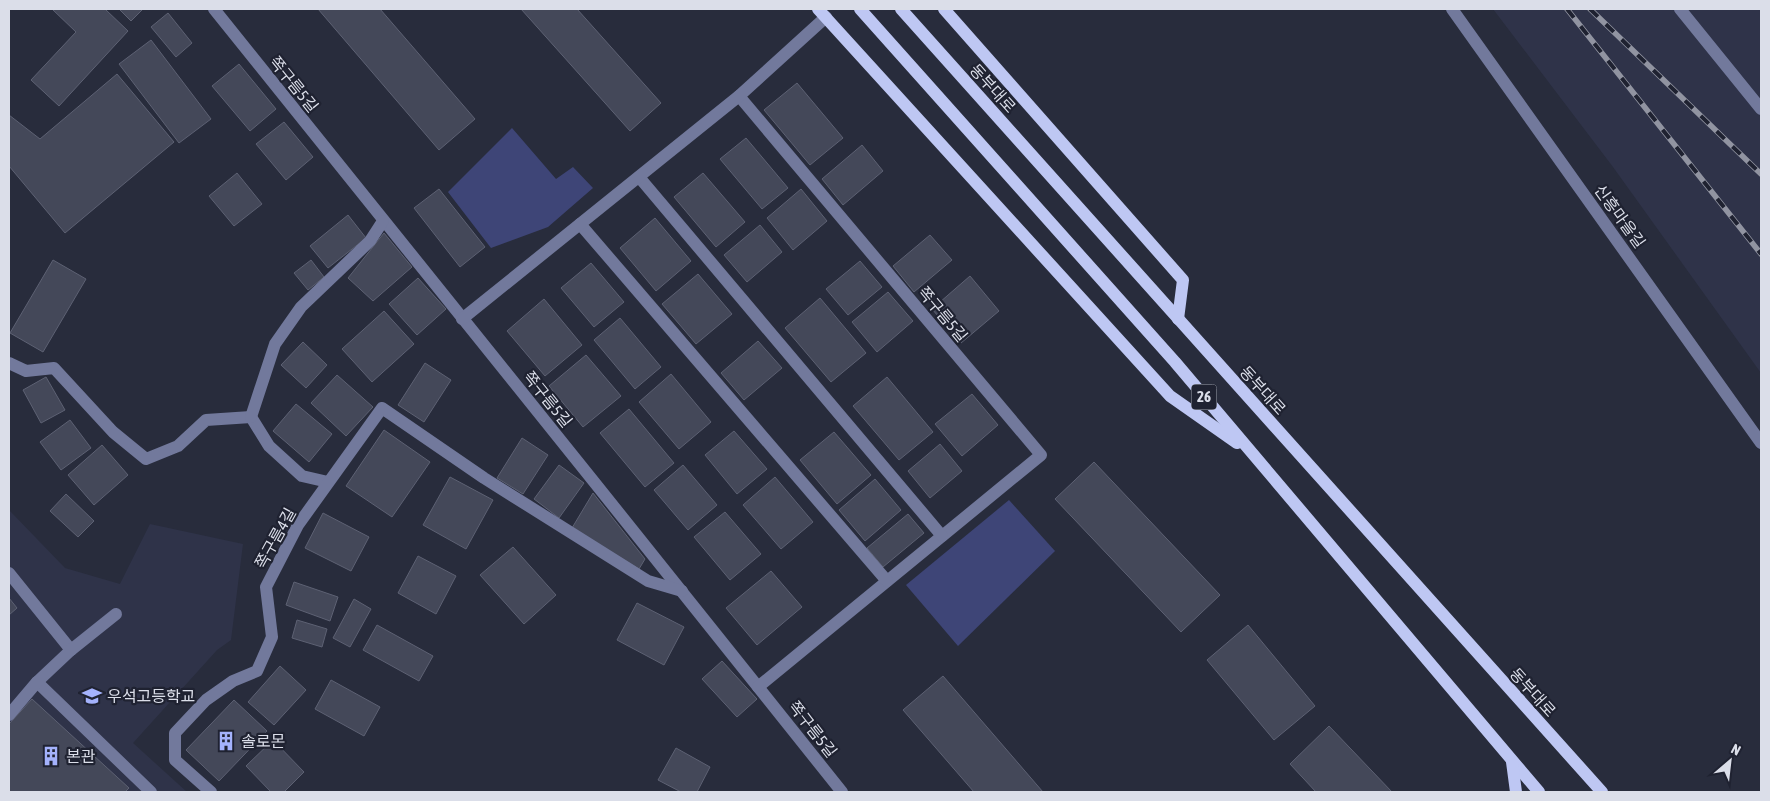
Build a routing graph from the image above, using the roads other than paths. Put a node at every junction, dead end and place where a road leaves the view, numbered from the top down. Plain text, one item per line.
1 (214, 9) edge
2 (860, 9) edge
3 (901, 9) edge
4 (944, 9) edge
5 (1452, 9) edge
6 (1680, 9) edge
7 (822, 13) edge
8 (739, 96) junction
9 (1761, 109) edge
10 (639, 177) junction
11 (383, 221) junction
12 (580, 224) junction
13 (462, 319) junction
14 (1178, 319) junction
15 (9, 363) edge
16 (250, 417) junction
17 (1761, 443) edge
18 (1252, 454) junction
19 (328, 482) junction
20 (942, 536) junction
21 (9, 573) edge
22 (887, 581) junction
23 (682, 591) junction
24 (116, 614) dead end
25 (71, 650) junction
26 (38, 682) junction
27 (758, 687) junction
28 (9, 715) edge
29 (1512, 762) junction
30 (151, 792) edge
31 (211, 792) edge
32 (842, 792) edge
33 (1516, 792) edge
34 (1538, 792) edge
35 (1602, 792) edge

1 - 11 street, 쪽구름5길
2 - 18 main road, 26
3 - 14 main road, 동부대로 / 26
4 - 14 main road
5 - 17 street, 신흥마을길
6 - 9 street
7 - 8 street
7 - 18 main road
8 - 10 street
8 - 20 street, 쪽구름5길
10 - 12 street
10 - 20 street
11 - 13 street, 쪽구름5길
11 - 16 street
12 - 13 street
12 - 22 street
13 - 23 street, 쪽구름5길
14 - 35 main road, 동부대로 / 26
15 - 16 street
16 - 19 street
18 - 29 main road, 26
19 - 23 street, 쪽구름4길
19 - 31 street, 쪽구름4길
20 - 22 street, 쪽구름5길
21 - 25 street
22 - 27 street, 쪽구름5길
23 - 27 street, 쪽구름5길
24 - 25 street
25 - 26 street
26 - 28 street
26 - 30 street
27 - 32 street, 쪽구름5길
29 - 33 main road
29 - 34 main road, 26

